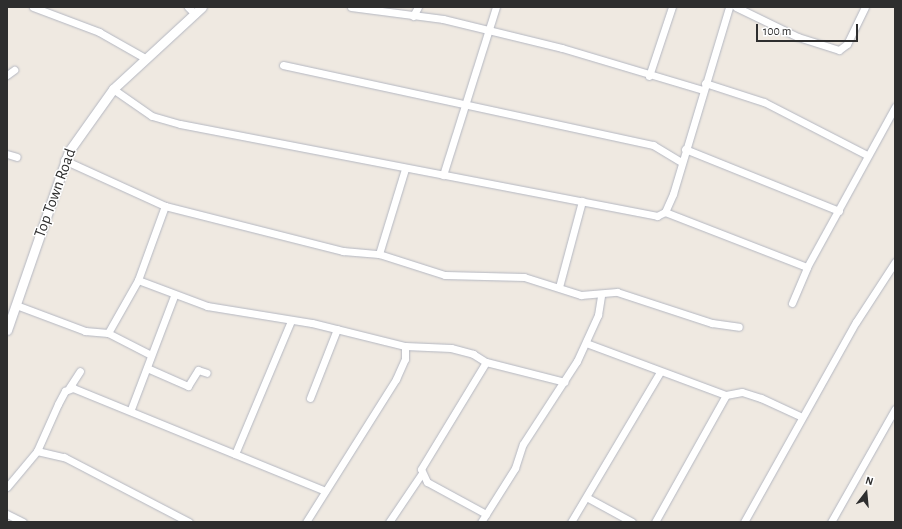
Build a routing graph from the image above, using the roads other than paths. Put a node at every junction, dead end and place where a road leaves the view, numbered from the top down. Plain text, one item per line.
1 (32, 7) edge
2 (188, 7) edge
3 (202, 7) edge
4 (351, 7) edge
5 (418, 7) edge
6 (496, 7) edge
7 (672, 7) edge
8 (729, 7) edge
9 (736, 7) edge
10 (865, 7) edge
11 (195, 14) junction
12 (413, 16) junction
13 (488, 31) junction
14 (145, 58) junction
15 (283, 64) dead end
16 (14, 70) dead end
17 (7, 75) edge
18 (649, 76) junction
19 (704, 86) junction
20 (113, 89) junction
21 (464, 104) junction
22 (895, 107) edge
23 (685, 149) junction
24 (7, 154) edge
25 (867, 155) junction
26 (17, 157) dead end
27 (64, 160) junction
28 (680, 161) junction
29 (406, 169) junction
30 (443, 175) junction
31 (582, 201) junction
32 (165, 206) junction
33 (839, 211) junction
34 (665, 212) junction
35 (378, 254) junction
36 (895, 262) edge
37 (807, 267) junction
38 (138, 280) junction
39 (558, 287) junction
40 (174, 296) junction
41 (601, 296) junction
42 (792, 303) dead end
43 (16, 305) junction
44 (291, 321) junction
45 (739, 327) dead end
46 (337, 329) junction
47 (7, 330) edge
48 (108, 333) junction
49 (586, 343) junction
50 (405, 346) junction
51 (151, 355) junction
52 (486, 362) junction
53 (147, 368) junction
54 (80, 371) dead end
55 (660, 372) junction
56 (207, 373) dead end
57 (564, 382) junction
58 (69, 388) junction
59 (726, 395) junction
60 (310, 398) dead end
61 (131, 409) junction
62 (895, 410) edge
63 (802, 417) junction
64 (37, 451) junction
65 (235, 454) junction
66 (422, 473) junction
67 (10, 480) edge
68 (7, 487) edge
69 (325, 491) junction
70 (588, 498) junction
71 (7, 514) edge
72 (486, 514) junction
73 (22, 522) edge
74 (189, 522) edge
75 (306, 522) edge
76 (389, 522) edge
77 (481, 522) edge
78 (571, 522) edge
79 (632, 522) edge
80 (655, 522) edge
81 (744, 522) edge
82 (831, 522) edge

1 - 14 street
2 - 11 street
3 - 11 street, Top Town Road
4 - 12 street
5 - 12 street
6 - 13 street
7 - 18 street
8 - 19 street
9 - 10 street
11 - 14 street, Top Town Road
12 - 13 street
13 - 18 street
13 - 21 street
14 - 20 street, Top Town Road
15 - 21 street
16 - 17 street
18 - 19 street
19 - 23 street
19 - 25 street
20 - 27 street, Top Town Road
20 - 29 street
21 - 28 street
21 - 30 street
22 - 25 street
23 - 28 street
23 - 33 street
24 - 26 street
25 - 33 street
27 - 32 street
27 - 43 street, Top Town Road
28 - 34 street
29 - 30 street
29 - 35 street
30 - 31 street
31 - 34 street
31 - 39 street
32 - 35 street
32 - 38 street
33 - 37 street
34 - 37 street
35 - 39 street
36 - 63 street
37 - 42 street
38 - 40 street
38 - 48 street
39 - 41 street
40 - 44 street
40 - 51 street
41 - 45 street
41 - 49 street
43 - 47 street, Top Town Road
43 - 48 street
44 - 46 street
44 - 65 street
46 - 50 street
46 - 60 street
48 - 51 street
49 - 55 street
49 - 57 street
50 - 52 street
50 - 69 street
51 - 53 street
52 - 57 street
52 - 66 street
53 - 56 street
53 - 61 street
54 - 58 street
55 - 59 street
55 - 70 street
57 - 72 street
58 - 61 street
58 - 64 street
59 - 63 street
59 - 80 street
61 - 65 street
62 - 82 street
63 - 81 street
64 - 67 street
64 - 74 street
65 - 69 street
66 - 72 street
66 - 76 street
67 - 68 street
69 - 75 street
70 - 78 street
70 - 79 street
71 - 73 street
72 - 77 street

